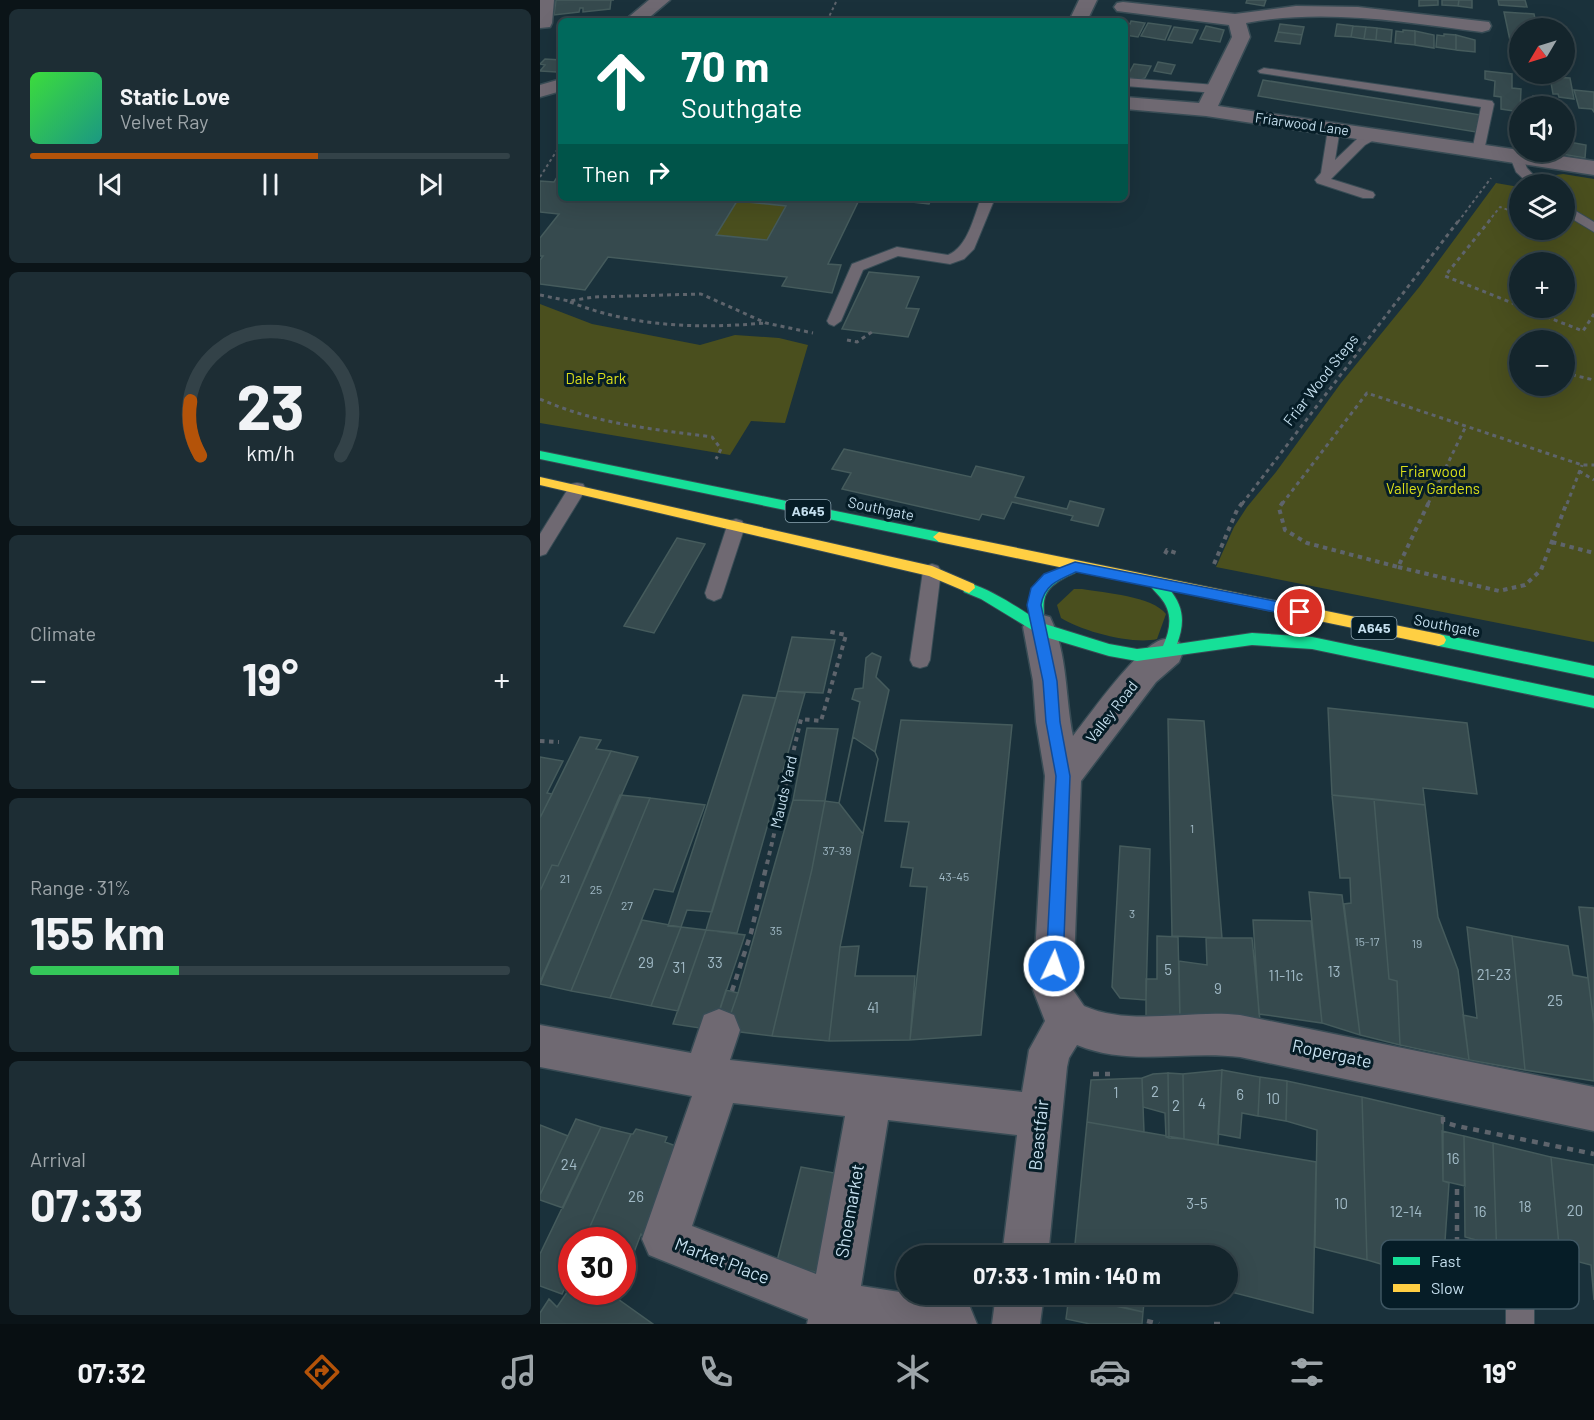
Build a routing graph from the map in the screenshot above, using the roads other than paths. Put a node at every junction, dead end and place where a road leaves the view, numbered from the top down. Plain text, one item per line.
1 (545, 0) edge
2 (661, 0) edge
3 (1088, 0) edge
4 (1480, 3) dead end
5 (1286, 6) edge
6 (1123, 7) dead end
7 (637, 18) edge
8 (1079, 18) edge
9 (1235, 20) junction
10 (543, 23) dead end
11 (1264, 71) dead end
12 (1128, 82) edge
13 (558, 86) edge
14 (1215, 89) junction
15 (540, 91) edge
16 (1128, 103) edge
17 (1206, 110) junction
18 (1334, 129) junction
19 (1377, 135) junction
20 (1478, 151) junction
21 (1509, 156) edge
22 (1551, 162) edge
23 (1594, 168) edge
24 (1325, 176) junction
25 (1312, 191) dead end
26 (1368, 195) dead end
27 (987, 201) edge
28 (1575, 215) edge
29 (1594, 228) edge
30 (834, 321) dead end
31 (540, 454) edge
32 (540, 481) edge
33 (577, 489) junction
34 (736, 526) junction
35 (540, 549) edge
36 (1075, 567) junction
37 (932, 571) junction
38 (1154, 582) junction
39 (714, 593) dead end
40 (1039, 627) junction
41 (1167, 652) junction
42 (920, 660) dead end
43 (1594, 672) edge
44 (1594, 702) edge
45 (1063, 776) junction
46 (1069, 1021) junction
47 (719, 1030) dead end
48 (540, 1046) edge
49 (712, 1079) junction
50 (870, 1098) junction
51 (1594, 1109) edge
52 (1041, 1116) junction
53 (1026, 1245) edge
54 (1019, 1305) edge
55 (832, 1314) edge
56 (953, 1324) edge
57 (1016, 1324) edge

1 - 10 street
2 - 7 street
3 - 8 street
4 - 5 street
5 - 9 street
6 - 9 street
9 - 14 street
11 - 20 lane
12 - 14 lane
13 - 15 street
14 - 17 street
16 - 17 street, Friarwood Lane
17 - 18 street, Friarwood Lane
18 - 19 street, Friarwood Lane
18 - 24 lane
19 - 20 street, Friarwood Lane
19 - 24 lane
20 - 21 street, Friarwood Lane
22 - 23 street, Friarwood Lane
24 - 25 lane
24 - 26 lane
27 - 30 lane
28 - 29 lane
31 - 36 highway, Southgate / A645
32 - 33 highway, A645
33 - 34 highway, A645
33 - 35 lane
34 - 37 highway, A645
34 - 39 lane
36 - 38 highway, Southgate / A645
36 - 40 highway
37 - 40 highway, A645
37 - 42 lane
38 - 41 highway
38 - 43 highway, Southgate / A645
40 - 41 highway, A645
40 - 45 street
41 - 44 highway, A645
41 - 45 street, Valley Road
45 - 46 street
46 - 51 street, Ropergate
46 - 52 street, Beastfair
47 - 49 street
48 - 49 street
49 - 50 street
49 - 55 street, Market Place
50 - 52 street
50 - 55 street, Shoemarket
52 - 53 street, Beastfair
54 - 57 street
55 - 56 street

